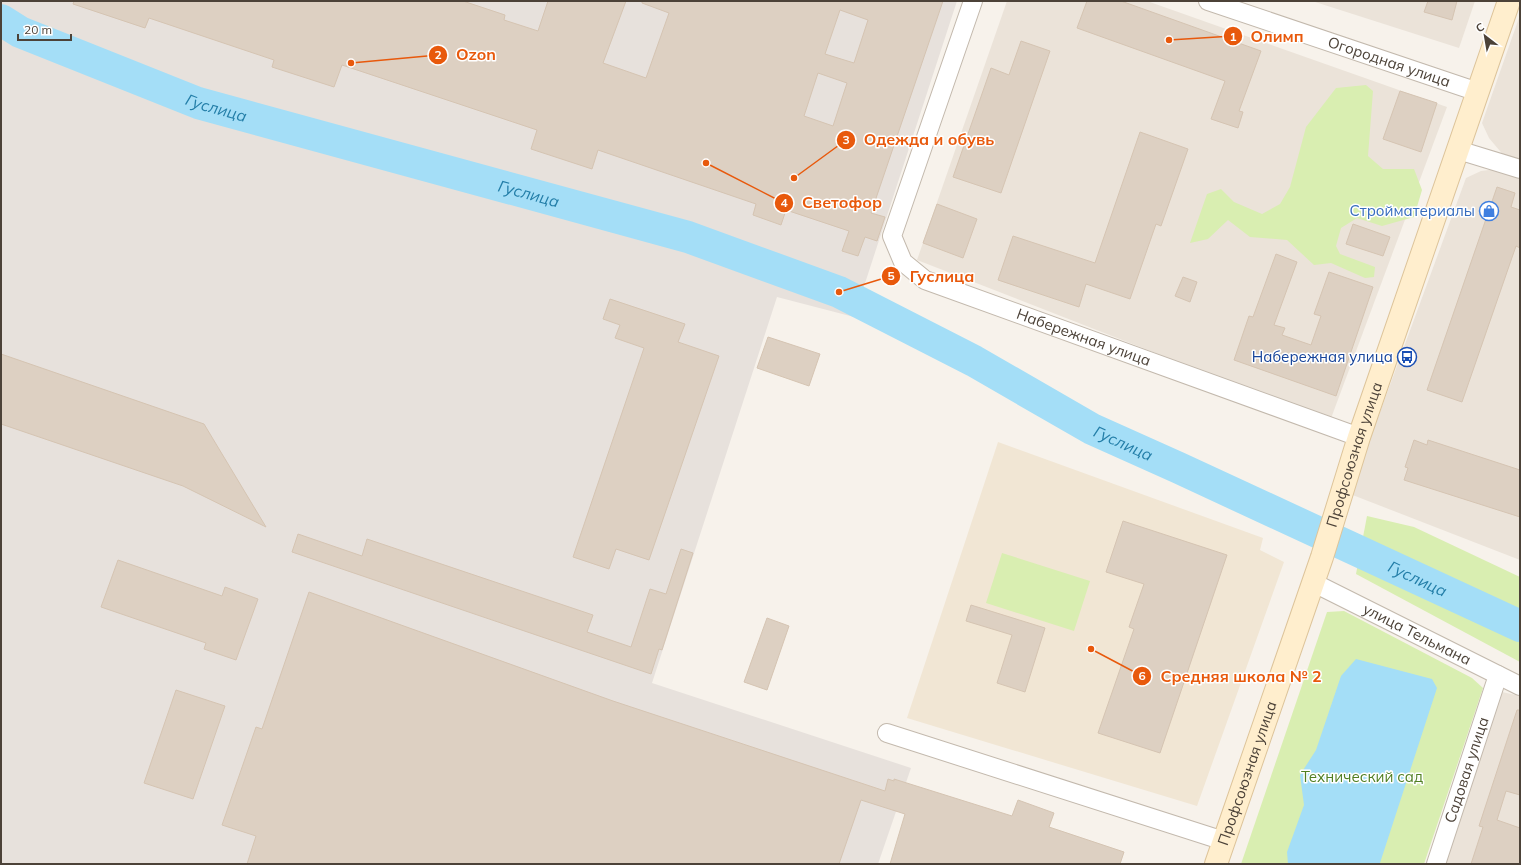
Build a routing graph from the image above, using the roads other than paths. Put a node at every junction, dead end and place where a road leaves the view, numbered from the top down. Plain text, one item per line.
1 (973, 1) edge
2 (1208, 1) edge
3 (1509, 1) edge
4 (1478, 92) junction
5 (1458, 150) junction
6 (1520, 169) edge
7 (1359, 437) junction
8 (1314, 582) junction
9 (1498, 675) junction
10 (1520, 686) edge
11 (887, 733) dead end
12 (1224, 841) junction
13 (1216, 864) edge
14 (1436, 864) edge

1 - 7 street, Набережная улица
2 - 4 street, Огородная улица
3 - 4 main road, Профсоюзная улица
4 - 5 main road, Профсоюзная улица
5 - 6 street
5 - 7 main road, Профсоюзная улица
7 - 8 main road, Профсоюзная улица
8 - 9 street, улица Тельмана
8 - 12 main road, Профсоюзная улица
9 - 10 street, улица Тельмана
9 - 14 street, Садовая улица
11 - 12 street
12 - 13 main road, Профсоюзная улица

